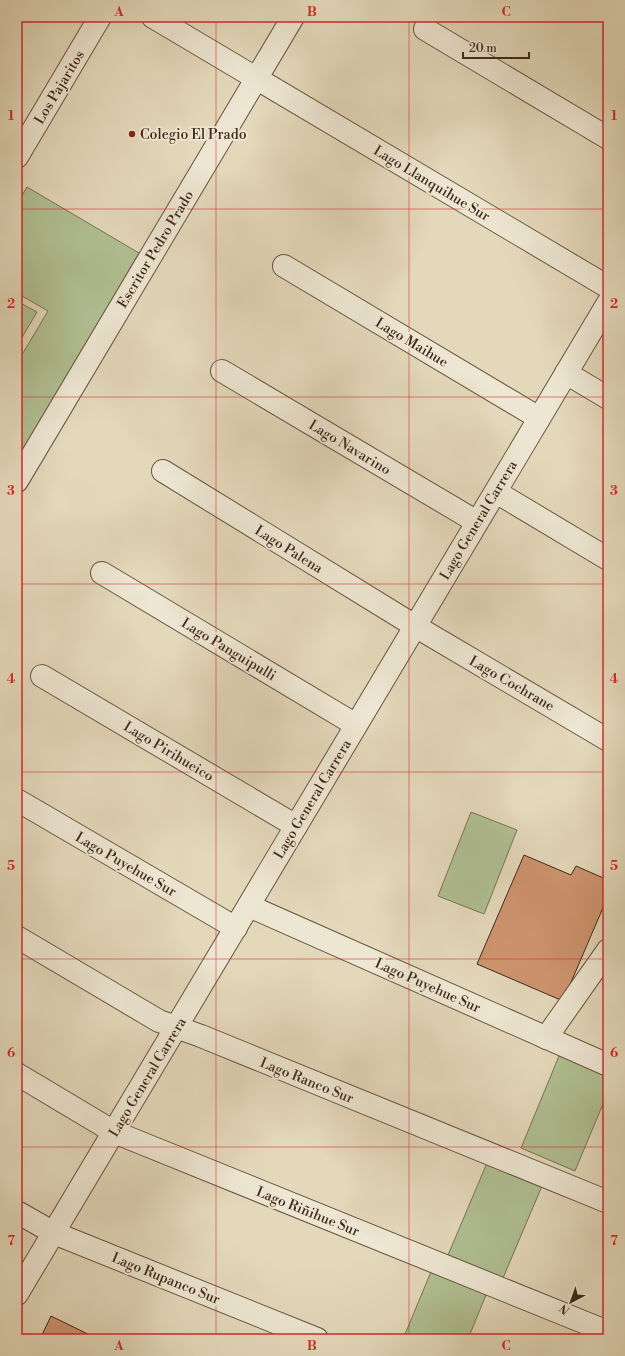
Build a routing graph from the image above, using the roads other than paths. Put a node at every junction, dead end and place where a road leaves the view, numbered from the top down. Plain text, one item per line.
1 (100, 17) edge
2 (153, 17) edge
3 (293, 17) edge
4 (425, 29) dead end
5 (256, 79) junction
6 (23, 133) edge
7 (608, 138) edge
8 (17, 157) edge
9 (284, 266) dead end
10 (608, 287) edge
11 (608, 303) edge
12 (222, 371) dead end
13 (566, 373) junction
14 (608, 398) edge
15 (539, 418) junction
16 (163, 471) dead end
17 (17, 481) edge
18 (496, 492) junction
19 (477, 522) junction
20 (608, 559) edge
21 (102, 573) dead end
22 (415, 626) junction
23 (42, 676) dead end
24 (356, 724) junction
25 (608, 740) edge
26 (17, 800) edge
27 (296, 826) junction
28 (249, 906) junction
29 (236, 928) junction
30 (17, 937) edge
31 (608, 950) edge
32 (176, 1027) junction
33 (546, 1038) junction
34 (608, 1065) edge
35 (17, 1074) edge
36 (114, 1132) junction
37 (608, 1202) edge
38 (17, 1212) edge
39 (54, 1233) junction
40 (17, 1294) edge
41 (608, 1332) edge
42 (317, 1339) edge

1 - 6 street, Los Pajaritos
2 - 5 street, Lago Llanquihue Sur
3 - 5 street, Escritor Pedro Prado
4 - 7 street
5 - 10 street, Lago Llanquihue Sur
5 - 17 street, Escritor Pedro Prado
6 - 8 street, Los Pajaritos
9 - 15 street, Lago Maihue
11 - 13 street, Lago General Carrera
12 - 19 street, Lago Navarino
13 - 14 street
13 - 15 street, Lago General Carrera
15 - 18 street, Lago General Carrera
16 - 22 street, Lago Palena
18 - 19 street, Lago General Carrera
18 - 20 street
19 - 22 street, Lago General Carrera
21 - 24 street, Lago Panguipulli
22 - 24 street, Lago General Carrera
22 - 25 street, Lago Cochrane
23 - 27 street, Lago Pirihueico
24 - 27 street, Lago General Carrera
26 - 29 street, Lago Puyehue Sur
27 - 28 street, Lago General Carrera
28 - 29 street, Lago General Carrera
28 - 33 street, Lago Puyehue Sur
29 - 32 street, Lago General Carrera
30 - 32 street, Lago Ranco Sur
31 - 33 street
32 - 36 street, Lago General Carrera
32 - 37 street, Lago Ranco Sur
33 - 34 street, Lago Puyehue Sur
35 - 36 street, Lago Riñihue Sur
36 - 39 street, Lago General Carrera
36 - 41 street, Lago Riñihue Sur
38 - 39 street, Lago Rupanco Sur
39 - 40 street, Lago General Carrera
39 - 42 street, Lago Rupanco Sur

